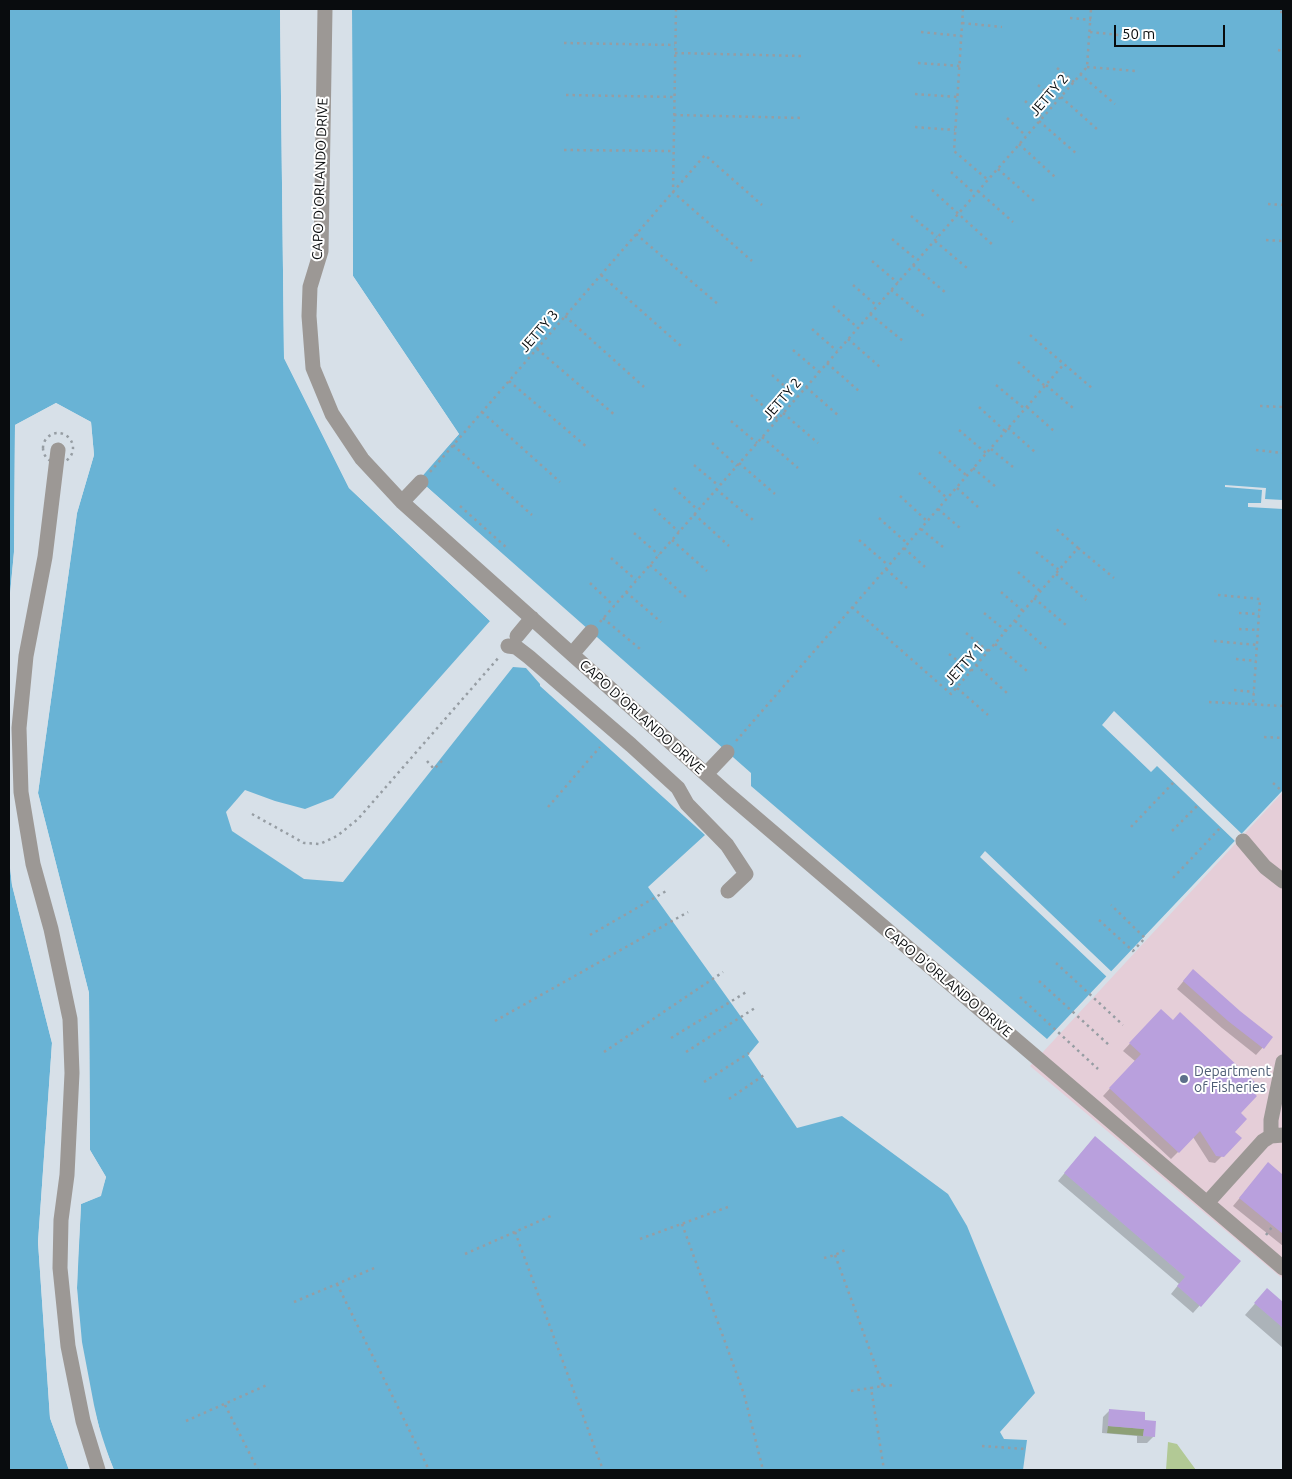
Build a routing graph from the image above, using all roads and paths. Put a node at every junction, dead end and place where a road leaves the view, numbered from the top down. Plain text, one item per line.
1 (325, 9) edge
2 (676, 9) edge
3 (964, 9) edge
4 (1091, 9) edge
5 (1070, 18) dead end
6 (1090, 20) junction
7 (962, 23) junction
8 (1002, 26) dead end
9 (920, 32) dead end
10 (1090, 32) junction
11 (962, 36) junction
12 (1138, 37) dead end
13 (564, 43) dead end
14 (676, 45) junction
15 (1278, 50) dead end
16 (1283, 51) edge
17 (675, 53) junction
18 (801, 56) dead end
19 (918, 63) dead end
20 (960, 66) junction
21 (1087, 67) junction
22 (1057, 68) dead end
23 (1136, 71) dead end
24 (1080, 74) junction
25 (1074, 82) junction
26 (1038, 85) dead end
27 (915, 94) dead end
28 (566, 95) dead end
29 (675, 97) junction
30 (958, 97) junction
31 (1061, 97) junction
32 (1025, 101) dead end
33 (1057, 101) junction
34 (1115, 104) dead end
35 (674, 115) junction
36 (1042, 117) junction
37 (804, 118) dead end
38 (1007, 118) dead end
39 (1039, 121) junction
40 (915, 127) dead end
41 (955, 130) junction
42 (1098, 130) dead end
43 (1026, 136) junction
44 (1019, 144) junction
45 (564, 150) dead end
46 (674, 151) junction
47 (1077, 154) dead end
48 (998, 169) junction
49 (951, 172) dead end
50 (1055, 177) dead end
51 (988, 180) junction
52 (932, 190) dead end
53 (978, 191) junction
54 (673, 192) junction
55 (975, 194) junction
56 (1034, 201) dead end
57 (1268, 204) dead end
58 (762, 205) dead end
59 (1283, 205) edge
60 (958, 213) junction
61 (911, 216) dead end
62 (1014, 222) dead end
63 (636, 234) junction
64 (937, 237) junction
65 (892, 239) dead end
66 (934, 240) junction
67 (1266, 240) dead end
68 (1283, 241) edge
69 (994, 246) dead end
70 (917, 260) junction
71 (752, 261) dead end
72 (872, 261) dead end
73 (913, 265) junction
74 (967, 268) dead end
75 (601, 275) junction
76 (898, 283) junction
77 (853, 285) dead end
78 (891, 290) junction
79 (946, 293) dead end
80 (719, 305) dead end
81 (833, 306) dead end
82 (877, 306) junction
83 (870, 314) junction
84 (565, 316) junction
85 (925, 317) dead end
86 (858, 328) junction
87 (812, 329) dead end
88 (1030, 334) dead end
89 (848, 339) junction
90 (903, 341) dead end
91 (681, 346) dead end
92 (537, 349) junction
93 (793, 350) dead end
94 (837, 351) junction
95 (1018, 362) dead end
96 (827, 363) junction
97 (1064, 364) junction
98 (880, 367) dead end
99 (819, 372) junction
100 (772, 375) dead end
101 (509, 381) junction
102 (996, 385) dead end
103 (1046, 385) junction
104 (644, 387) dead end
105 (806, 387) junction
106 (1094, 389) dead end
107 (860, 392) dead end
108 (751, 395) dead end
109 (797, 397) junction
110 (1260, 406) dead end
111 (978, 407) dead end
112 (1283, 407) edge
113 (1026, 408) junction
114 (1073, 408) dead end
115 (482, 412) junction
116 (783, 413) junction
117 (616, 416) dead end
118 (840, 417) dead end
119 (778, 419) junction
120 (731, 421) dead end
121 (959, 430) dead end
122 (1007, 430) junction
123 (1054, 431) dead end
124 (762, 437) junction
125 (712, 443) dead end
126 (757, 443) junction
127 (818, 443) dead end
128 (453, 445) junction
129 (588, 448) dead end
130 (991, 448) junction
131 (58, 450) dead end
132 (1256, 450) dead end
133 (939, 452) dead end
134 (1035, 452) dead end
135 (1283, 452) edge
136 (986, 453) junction
137 (738, 464) junction
138 (694, 465) dead end
139 (1013, 467) dead end
140 (798, 468) dead end
141 (974, 468) junction
142 (919, 473) dead end
143 (967, 476) junction
144 (421, 482) joint
145 (560, 482) dead end
146 (719, 486) junction
147 (957, 487) junction
148 (674, 488) dead end
149 (996, 488) dead end
150 (716, 489) junction
151 (775, 494) dead end
152 (900, 496) dead end
153 (947, 498) junction
154 (402, 502) junction
155 (460, 506) dead end
156 (978, 507) dead end
157 (938, 509) junction
158 (654, 510) dead end
159 (698, 510) junction
160 (694, 514) junction
161 (532, 515) dead end
162 (879, 518) dead end
163 (753, 520) dead end
164 (928, 521) junction
165 (1054, 527) dead end
166 (921, 528) junction
167 (960, 528) dead end
168 (679, 532) junction
169 (634, 533) dead end
170 (672, 540) junction
171 (859, 540) dead end
172 (908, 544) junction
173 (729, 546) dead end
174 (943, 547) dead end
175 (508, 548) dead end
176 (904, 548) junction
177 (1078, 548) junction
178 (1036, 552) dead end
179 (659, 555) junction
180 (611, 558) dead end
181 (650, 565) junction
182 (888, 566) junction
183 (925, 567) dead end
184 (885, 569) junction
185 (1059, 570) junction
186 (707, 571) dead end
187 (1018, 572) dead end
188 (1056, 574) junction
189 (1114, 578) dead end
190 (636, 580) junction
191 (590, 582) dead end
192 (907, 588) dead end
193 (1040, 591) junction
194 (626, 592) junction
195 (1001, 592) dead end
196 (1218, 595) dead end
197 (686, 597) dead end
198 (1034, 598) junction
199 (1086, 600) dead end
200 (614, 606) junction
201 (852, 607) junction
202 (1023, 611) junction
203 (984, 613) dead end
204 (1240, 613) dead end
205 (1259, 614) junction
206 (532, 618) junction
207 (603, 618) junction
208 (1015, 621) junction
209 (661, 622) dead end
210 (1066, 625) dead end
211 (1238, 628) dead end
212 (1258, 630) junction
213 (1006, 631) junction
214 (591, 632) joint
215 (966, 633) dead end
216 (513, 641) junction
217 (1214, 642) dead end
218 (995, 644) junction
219 (1257, 645) junction
220 (1046, 648) dead end
221 (640, 649) dead end
222 (988, 651) junction
223 (572, 654) junction
224 (949, 654) dead end
225 (1236, 659) dead end
226 (1256, 661) junction
227 (976, 666) junction
228 (971, 671) junction
229 (1027, 671) dead end
230 (956, 688) junction
231 (1234, 690) dead end
232 (1254, 692) junction
233 (1007, 693) dead end
234 (1209, 702) dead end
235 (1253, 704) junction
236 (1283, 706) edge
237 (988, 716) dead end
238 (1264, 737) dead end
239 (1283, 738) edge
240 (600, 747) dead end
241 (727, 752) joint
242 (443, 760) dead end
243 (427, 761) dead end
244 (706, 774) junction
245 (1174, 782) dead end
246 (1273, 783) dead end
247 (1283, 792) edge
248 (1198, 805) dead end
249 (548, 807) dead end
250 (252, 814) dead end
251 (1131, 827) dead end
252 (1221, 827) dead end
253 (1172, 831) dead end
254 (1243, 841) dead end
255 (1173, 878) dead end
256 (1283, 881) edge
257 (668, 890) dead end
258 (728, 891) dead end
259 (1111, 905) dead end
260 (688, 912) dead end
261 (1099, 920) dead end
262 (590, 935) dead end
263 (1056, 963) dead end
264 (723, 972) dead end
265 (1039, 981) dead end
266 (748, 991) dead end
267 (1020, 997) dead end
268 (756, 1008) dead end
269 (495, 1021) dead end
270 (1123, 1024) dead end
271 (671, 1038) dead end
272 (1109, 1045) dead end
273 (604, 1052) dead end
274 (686, 1052) dead end
275 (749, 1053) dead end
276 (1283, 1062) edge
277 (1098, 1069) dead end
278 (764, 1075) dead end
279 (704, 1082) dead end
280 (729, 1099) dead end
281 (1277, 1136) edge
282 (1207, 1203) junction
283 (728, 1206) dead end
284 (551, 1216) dead end
285 (682, 1224) junction
286 (515, 1232) junction
287 (640, 1239) dead end
288 (845, 1250) dead end
289 (465, 1254) dead end
290 (836, 1255) junction
291 (824, 1258) dead end
292 (377, 1267) dead end
293 (1283, 1268) edge
294 (337, 1284) junction
295 (294, 1302) dead end
296 (894, 1384) dead end
297 (267, 1385) dead end
298 (883, 1386) junction
299 (871, 1388) junction
300 (851, 1391) dead end
301 (225, 1404) junction
302 (186, 1422) dead end
303 (982, 1446) dead end
304 (1026, 1449) dead end
305 (98, 1470) edge
306 (258, 1470) edge
307 (429, 1470) edge
308 (603, 1470) edge
309 (762, 1470) edge
310 (884, 1470) edge

1 - 154 street, CAPO D'ORLANDO DRIVE
2 - 14 path
3 - 7 path
4 - 6 path
5 - 6 path
6 - 10 path
7 - 8 path
7 - 11 path
9 - 11 path
10 - 12 path
10 - 21 path
11 - 20 path
13 - 14 path
14 - 17 path
15 - 16 path
17 - 18 path
17 - 29 path
19 - 20 path
20 - 30 path
21 - 23 path
21 - 24 path, JETTY 2
22 - 25 path
24 - 25 path, JETTY 2
24 - 34 path
25 - 31 path, JETTY 2
26 - 33 path
27 - 30 path
28 - 29 path
29 - 35 path
30 - 41 path
31 - 33 path, JETTY 2
31 - 42 path
32 - 36 path
33 - 36 path, JETTY 2
35 - 37 path
35 - 46 path
36 - 39 path, JETTY 2
38 - 43 path
39 - 43 path, JETTY 2
39 - 47 path
40 - 41 path
41 - 51 path
43 - 44 path, JETTY 2
44 - 48 path, JETTY 2
44 - 50 path
45 - 46 path
46 - 54 path
48 - 51 path, JETTY 2
48 - 56 path
49 - 55 path
51 - 53 path, JETTY 2
52 - 60 path
53 - 55 path, JETTY 2
53 - 62 path
54 - 58 path, JETTY 3
54 - 63 path, JETTY 3
54 - 71 path
55 - 60 path, JETTY 2
57 - 59 path
60 - 64 path, JETTY 2
60 - 69 path
61 - 64 path
63 - 75 path, JETTY 3
63 - 80 path
64 - 66 path, JETTY 2
65 - 70 path
66 - 70 path, JETTY 2
66 - 74 path
67 - 68 path
70 - 73 path, JETTY 2
72 - 76 path
73 - 76 path, JETTY 2
73 - 79 path
75 - 84 path, JETTY 3
75 - 91 path
76 - 78 path, JETTY 2
77 - 82 path
78 - 82 path, JETTY 2
78 - 85 path
81 - 86 path
82 - 83 path, JETTY 2
83 - 86 path, JETTY 2
83 - 90 path
84 - 92 path, JETTY 3
84 - 104 path
86 - 89 path, JETTY 2
87 - 94 path
88 - 97 path
89 - 94 path, JETTY 2
89 - 98 path
92 - 101 path, JETTY 3
92 - 117 path
93 - 99 path
94 - 96 path, JETTY 2
95 - 103 path
96 - 99 path, JETTY 2
96 - 107 path
97 - 103 path
97 - 106 path
99 - 105 path, JETTY 2
100 - 109 path
101 - 115 path, JETTY 3
101 - 129 path
102 - 113 path
103 - 113 path
103 - 114 path
105 - 109 path, JETTY 2
105 - 118 path
108 - 119 path
109 - 116 path, JETTY 2
110 - 112 path
111 - 122 path
113 - 122 path
113 - 123 path
115 - 128 path, JETTY 3
115 - 145 path
116 - 119 path, JETTY 2
116 - 127 path
119 - 124 path, JETTY 2
120 - 126 path
121 - 136 path
122 - 130 path
122 - 134 path
124 - 126 path, JETTY 2
124 - 140 path
125 - 137 path
126 - 137 path, JETTY 2
128 - 144 path, JETTY 3
128 - 161 path
130 - 136 path
130 - 139 path
131 - 305 street
132 - 135 path
133 - 143 path
136 - 141 path
137 - 146 path, JETTY 2
137 - 151 path
138 - 146 path
141 - 143 path
141 - 149 path
142 - 153 path
143 - 147 path
144 - 154 street
146 - 150 path, JETTY 2
147 - 153 path
147 - 156 path
148 - 159 path
150 - 159 path, JETTY 2
150 - 163 path
152 - 164 path
153 - 157 path
154 - 206 street, CAPO D'ORLANDO DRIVE
155 - 175 path
157 - 164 path
157 - 167 path
158 - 168 path
159 - 160 path, JETTY 2
160 - 168 path, JETTY 2
160 - 173 path
162 - 172 path
164 - 166 path
165 - 177 path
166 - 172 path
166 - 174 path
168 - 170 path, JETTY 2
169 - 179 path
170 - 179 path, JETTY 2
170 - 186 path
171 - 182 path
172 - 176 path
176 - 182 path
176 - 183 path
177 - 185 path, JETTY 1
177 - 189 path
178 - 185 path
179 - 181 path, JETTY 2
180 - 190 path
181 - 190 path, JETTY 2
181 - 197 path
182 - 184 path
184 - 192 path
184 - 201 path
185 - 188 path, JETTY 1
187 - 193 path
188 - 193 path, JETTY 1
188 - 199 path
190 - 194 path, JETTY 2
191 - 200 path
193 - 198 path, JETTY 1
194 - 200 path, JETTY 2
194 - 209 path
195 - 202 path
196 - 205 path
198 - 202 path, JETTY 1
198 - 210 path
200 - 207 path, JETTY 2
201 - 230 path, JETTY 1
201 - 241 path
202 - 208 path, JETTY 1
203 - 213 path
204 - 205 path
205 - 212 path
206 - 216 street
206 - 223 street, CAPO D'ORLANDO DRIVE
207 - 214 path, JETTY 2
207 - 221 path
208 - 213 path, JETTY 1
208 - 220 path
211 - 212 path
212 - 219 path
213 - 218 path, JETTY 1
214 - 223 street
215 - 222 path
216 - 250 path
216 - 258 street
217 - 219 path
218 - 222 path, JETTY 1
218 - 229 path
219 - 226 path
222 - 227 path, JETTY 1
223 - 244 street, CAPO D'ORLANDO DRIVE
224 - 228 path
225 - 226 path
226 - 232 path
227 - 228 path, JETTY 1
227 - 233 path
228 - 230 path, JETTY 1
230 - 237 path
231 - 232 path
232 - 235 path
234 - 235 path
235 - 236 path
238 - 239 path
240 - 249 path
241 - 244 street
242 - 243 path
244 - 282 street, CAPO D'ORLANDO DRIVE
245 - 251 path
246 - 247 path
248 - 253 path
252 - 255 path
254 - 256 street
257 - 262 path
259 - 261 path
260 - 269 path
263 - 270 path
264 - 273 path
265 - 272 path
266 - 271 path
267 - 277 path
268 - 274 path
275 - 279 path
276 - 281 street
278 - 280 path
281 - 282 street
282 - 293 street, CAPO D'ORLANDO DRIVE
283 - 285 path
284 - 286 path
285 - 287 path
285 - 309 path
286 - 289 path
286 - 308 path
288 - 290 path
290 - 291 path
290 - 298 path
292 - 294 path
294 - 295 path
294 - 307 path
296 - 298 path
297 - 301 path
298 - 299 path
299 - 300 path
299 - 310 path
301 - 302 path
301 - 306 path
303 - 304 path

